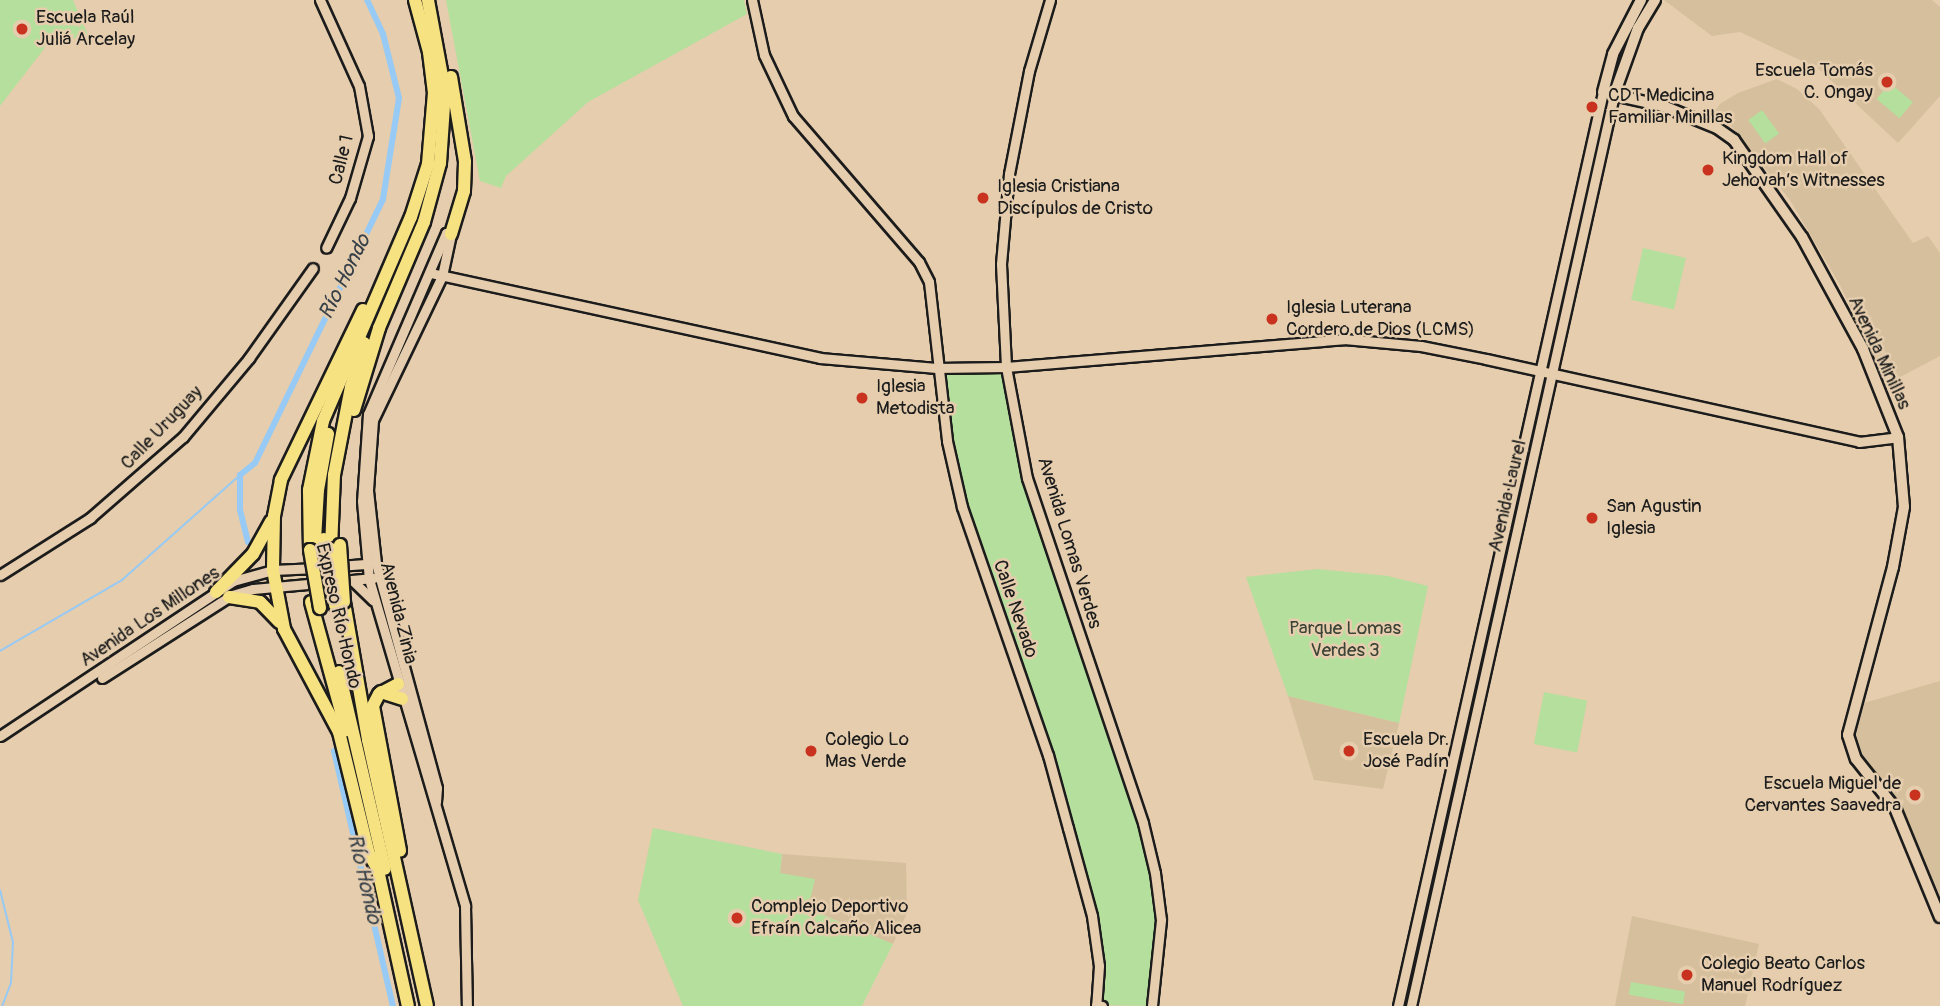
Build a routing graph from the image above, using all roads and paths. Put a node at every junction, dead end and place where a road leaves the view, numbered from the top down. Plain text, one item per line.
1 (320, 0) edge
2 (406, 0) edge
3 (415, 0) edge
4 (421, 0) edge
5 (428, 0) edge
6 (752, 0) edge
7 (1050, 0) edge
8 (1641, 0) edge
9 (1655, 0) edge
10 (1603, 92) joint
11 (1614, 95) junction
12 (449, 233) junction
13 (326, 248) dead end
14 (313, 268) dead end
15 (431, 274) junction
16 (442, 276) junction
17 (363, 310) junction
18 (361, 352) junction
19 (348, 363) junction
20 (1006, 367) junction
21 (937, 368) junction
22 (1540, 371) junction
23 (1553, 374) junction
24 (1898, 437) junction
25 (274, 516) junction
26 (365, 543) junction
27 (335, 547) junction
28 (306, 549) junction
29 (371, 563) junction
30 (352, 565) junction
31 (321, 568) junction
32 (273, 570) junction
33 (0, 575) edge
34 (374, 578) junction
35 (352, 580) junction
36 (275, 587) junction
37 (216, 592) junction
38 (229, 597) junction
39 (339, 604) junction
40 (316, 605) junction
41 (379, 609) junction
42 (284, 629) junction
43 (403, 683) junction
44 (380, 692) junction
45 (402, 699) junction
46 (0, 736) edge
47 (0, 743) edge
48 (436, 802) junction
49 (377, 869) junction
50 (404, 902) junction
51 (1940, 917) edge
52 (1099, 1005) edge
53 (408, 1006) edge
54 (418, 1006) edge
55 (427, 1006) edge
56 (467, 1006) edge
57 (1152, 1006) edge
58 (1398, 1006) edge
59 (1411, 1006) edge

1 - 13 street, Calle 1
2 - 17 highway, Expreso Río Hondo
3 - 19 highway
4 - 18 highway
5 - 12 highway
5 - 27 highway, Expreso Río Hondo
6 - 21 street, Calle Nevado
7 - 20 street, Avenida Lomas Verdes
8 - 10 main road, Avenida Laurel
9 - 11 main road, Avenida Laurel
10 - 22 street, Avenida Laurel
11 - 23 street, Avenida Laurel
11 - 24 main road, Avenida Minillas
12 - 15 street, Avenida Zinia
12 - 16 street, Avenida Zinia
14 - 33 street, Calle Uruguay
15 - 16 street
15 - 26 street, Avenida Zinia
16 - 21 street
16 - 29 street, Avenida Zinia
17 - 25 highway
17 - 28 highway, Expreso Río Hondo
18 - 27 highway
18 - 31 highway
19 - 28 highway
19 - 31 highway
20 - 21 street
20 - 22 street
20 - 57 street, Avenida Lomas Verdes
21 - 52 street, Calle Nevado
22 - 23 street
22 - 58 street, Avenida Laurel
23 - 24 street
23 - 59 street, Avenida Laurel
24 - 51 main road, Avenida Minillas
25 - 32 highway
25 - 37 highway
26 - 29 street, Avenida Zinia
26 - 30 street
27 - 39 highway, Expreso Río Hondo, bridge
28 - 40 highway, Expreso Río Hondo
29 - 30 street, Avenida Los Millones
29 - 34 street, Avenida Zinia
30 - 31 street, Avenida Los Millones
31 - 32 street, Avenida Los Millones
32 - 36 highway
32 - 37 street, Avenida Los Millones
34 - 35 street, Avenida Los Millones
34 - 41 street, Avenida Zinia
34 - 43 street, Avenida Zinia
35 - 36 street, Avenida Los Millones
35 - 41 street
36 - 38 street, Avenida Los Millones
36 - 42 highway
37 - 46 street, Avenida Los Millones
38 - 42 highway
38 - 47 street, Avenida Los Millones
39 - 50 highway, Expreso Río Hondo
39 - 54 highway
40 - 49 highway, Expreso Río Hondo
40 - 54 highway
41 - 43 street, Avenida Zinia
42 - 49 highway
43 - 44 highway
43 - 45 street, Avenida Zinia
43 - 48 street, Avenida Zinia
44 - 45 highway
44 - 50 highway
45 - 48 street, Avenida Zinia
48 - 56 street, Avenida Zinia
49 - 53 highway, Expreso Río Hondo
50 - 55 highway, Expreso Río Hondo

